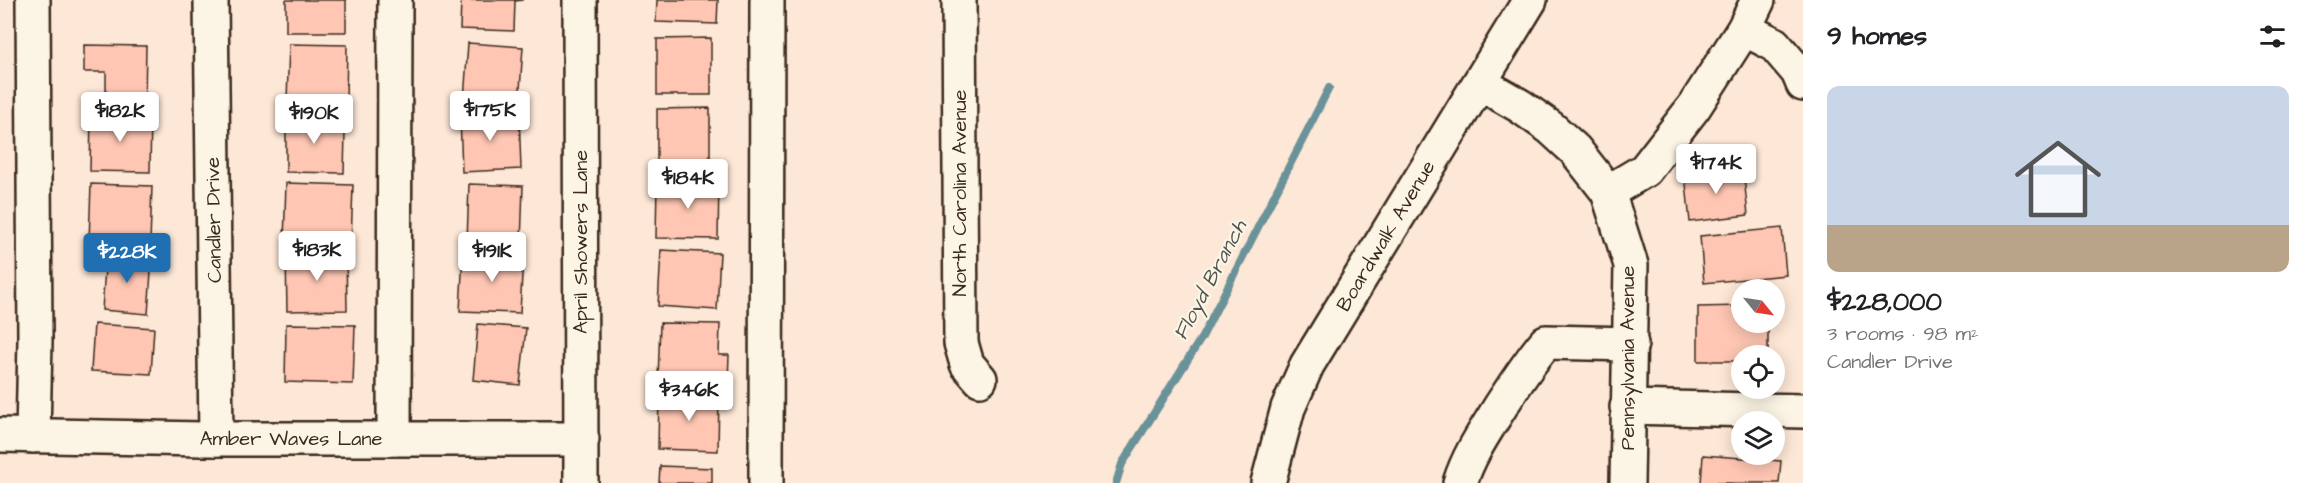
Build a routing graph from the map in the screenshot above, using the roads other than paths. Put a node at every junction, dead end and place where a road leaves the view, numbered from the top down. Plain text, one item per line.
1 (33, 0) edge
2 (212, 0) edge
3 (395, 0) edge
4 (580, 0) edge
5 (767, 0) edge
6 (959, 0) edge
7 (1530, 0) edge
8 (1751, 14) edge
9 (1480, 83) junction
10 (1803, 84) edge
11 (1608, 192) junction
12 (1630, 344) junction
13 (980, 379) dead end
14 (1627, 407) junction
15 (1803, 411) edge
16 (0, 435) edge
17 (33, 436) junction
18 (216, 439) junction
19 (394, 439) junction
20 (582, 439) junction
21 (581, 483) edge
22 (766, 483) edge
23 (1268, 483) edge
24 (1460, 483) edge
25 (1627, 483) edge

1 - 17 street
2 - 18 street, Candler Drive
3 - 19 street
4 - 20 street, April Showers Lane
5 - 22 street
6 - 13 street, North Carolina Avenue
7 - 9 street, Boardwalk Avenue
8 - 10 street
8 - 11 street
9 - 11 street, Pennsylvania Avenue
9 - 23 street, Boardwalk Avenue
11 - 12 street, Pennsylvania Avenue
12 - 14 street, Pennsylvania Avenue
12 - 24 street
14 - 15 street
14 - 25 street, Pennsylvania Avenue
16 - 17 street, Amber Waves Lane
17 - 18 street, Amber Waves Lane
18 - 19 street, Amber Waves Lane
19 - 20 street, Amber Waves Lane
20 - 21 street, April Showers Lane

